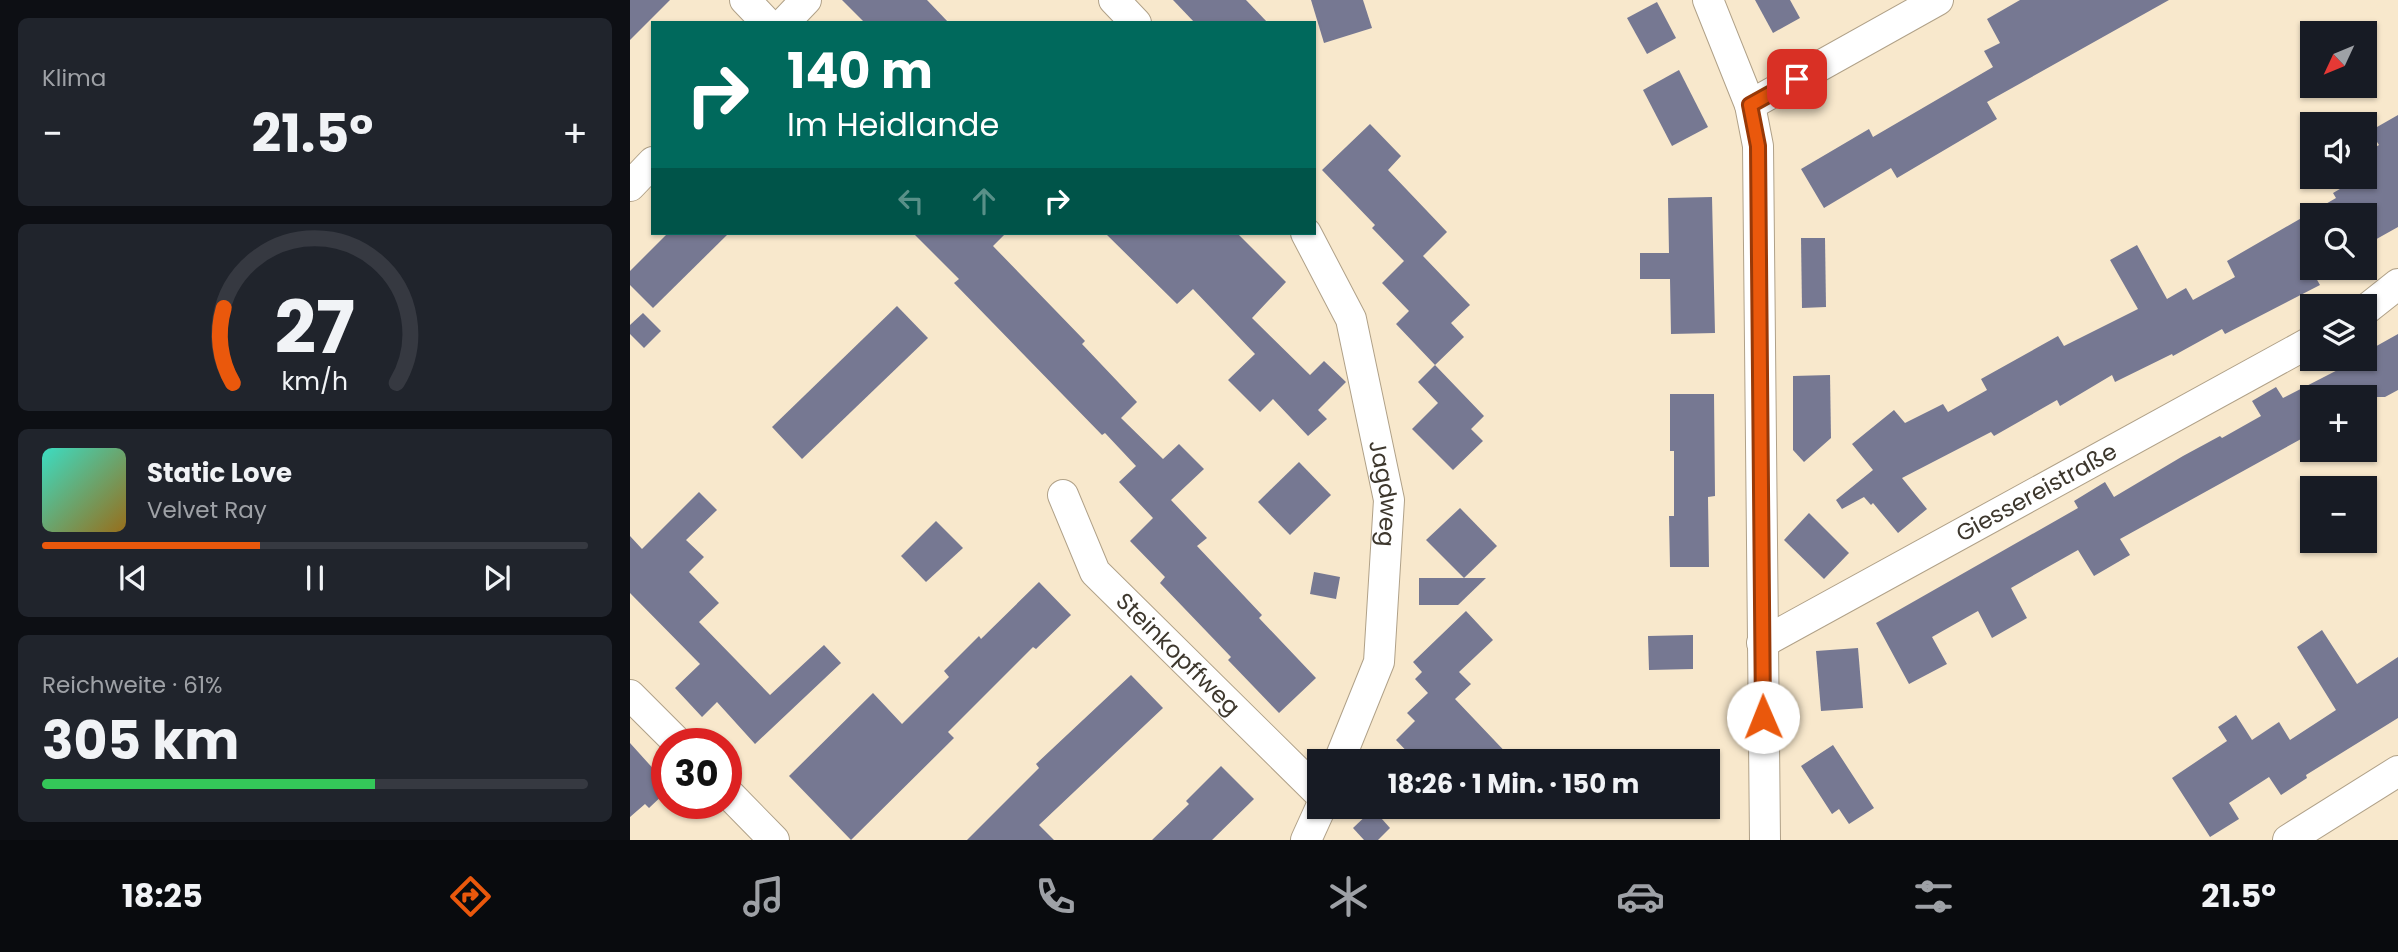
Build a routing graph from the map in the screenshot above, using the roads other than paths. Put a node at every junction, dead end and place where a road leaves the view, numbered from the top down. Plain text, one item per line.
1 (745, 0) edge
2 (806, 0) edge
3 (1114, 0) edge
4 (1708, 0) edge
5 (1938, 0) edge
6 (765, 21) edge
7 (786, 21) edge
8 (1134, 21) edge
9 (1750, 105) junction
10 (651, 164) edge
11 (630, 186) edge
12 (1307, 235) edge
13 (2398, 285) edge
14 (2377, 301) edge
15 (2300, 348) edge
16 (1063, 495) dead end
17 (1762, 643) junction
18 (630, 695) edge
19 (663, 728) edge
20 (1344, 749) edge
21 (2398, 771) edge
22 (1307, 781) edge
23 (742, 807) edge
24 (1316, 819) edge
25 (774, 840) edge
26 (1306, 840) edge
27 (1765, 840) edge
28 (2288, 840) edge

1 - 6 street
2 - 7 street
3 - 8 street
4 - 9 street
5 - 9 street
9 - 17 street
10 - 11 street
12 - 20 street, Jagdweg
13 - 14 street
15 - 17 street, Giessereistraße
16 - 22 street, Steinkopffweg
17 - 27 street
18 - 19 street
21 - 28 street
23 - 25 street
24 - 26 street

